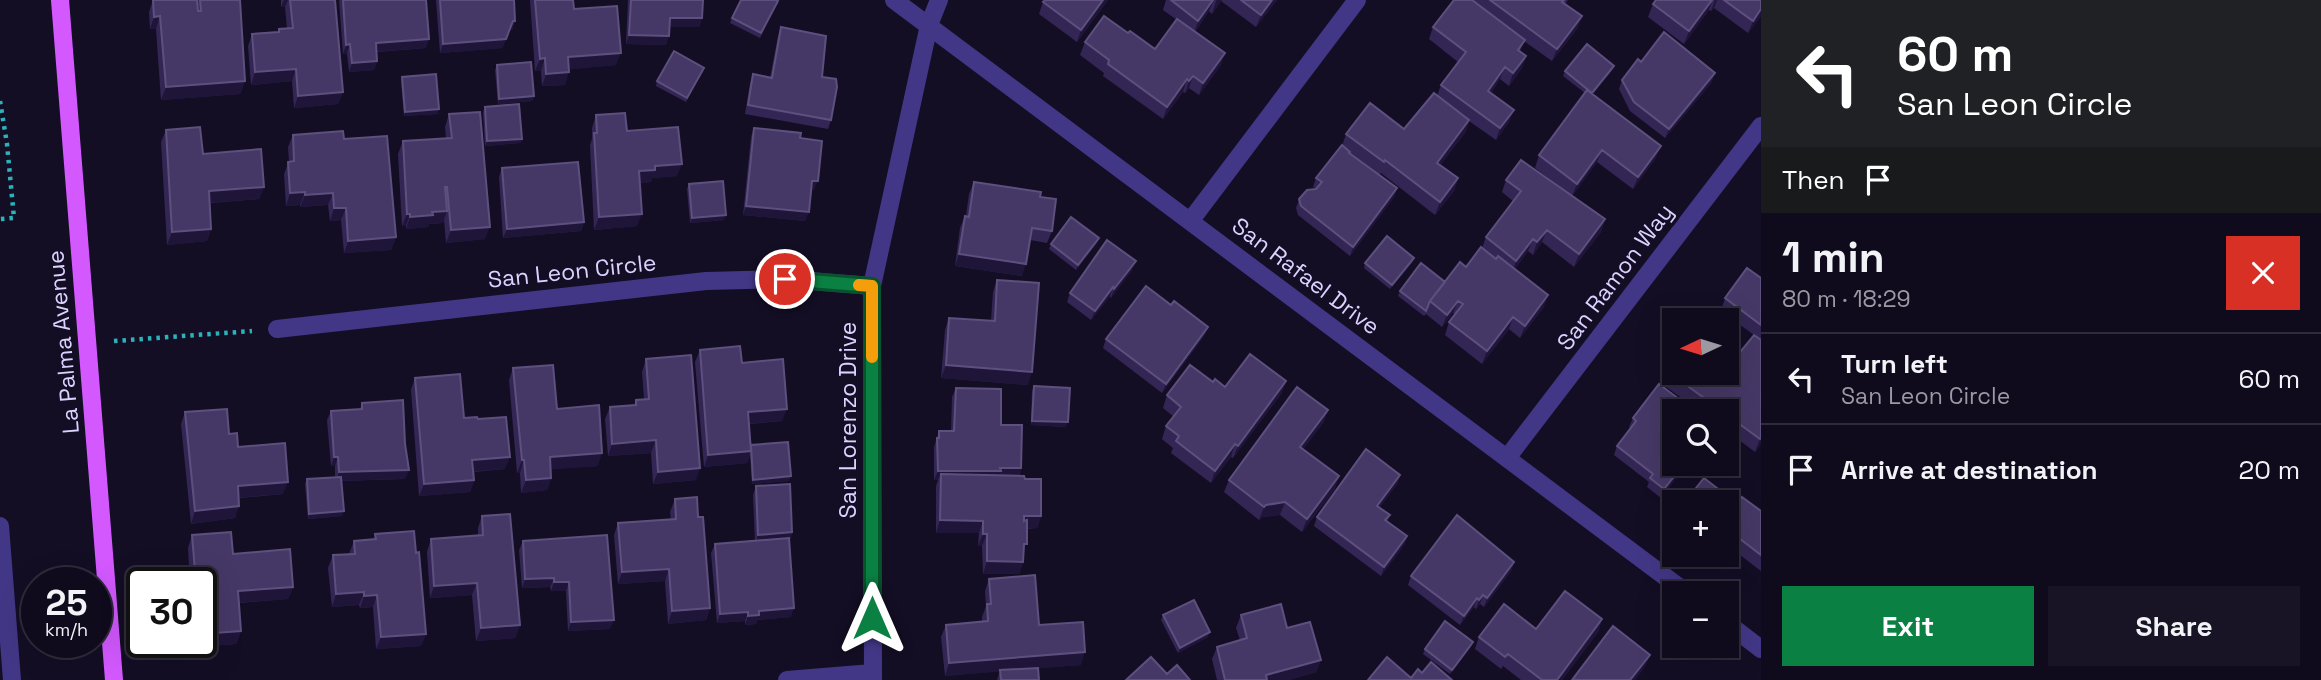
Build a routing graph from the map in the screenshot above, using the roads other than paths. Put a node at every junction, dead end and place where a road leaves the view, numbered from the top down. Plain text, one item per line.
1 (60, 0) edge
2 (894, 0) edge
3 (939, 0) edge
4 (1357, 0) edge
5 (929, 25) junction
6 (1761, 126) edge
7 (1191, 220) junction
8 (872, 286) junction
9 (277, 329) road end
10 (1507, 458) junction
11 (0, 526) edge
12 (1671, 581) edge
13 (1739, 632) edge
14 (1761, 649) edge
15 (873, 676) edge
16 (12, 680) edge
17 (114, 680) edge
18 (787, 680) edge

1 - 17 main road, La Palma Avenue
2 - 5 street, San Rafael Drive
3 - 5 street, San Lorenzo Drive
4 - 7 street
5 - 7 street, San Rafael Drive
5 - 8 street, San Lorenzo Drive
6 - 10 street, San Ramon Way
7 - 10 street, San Rafael Drive
8 - 9 street, San Leon Circle
8 - 15 street, San Lorenzo Drive
10 - 12 street, San Rafael Drive
11 - 16 street
13 - 14 street
15 - 18 street

